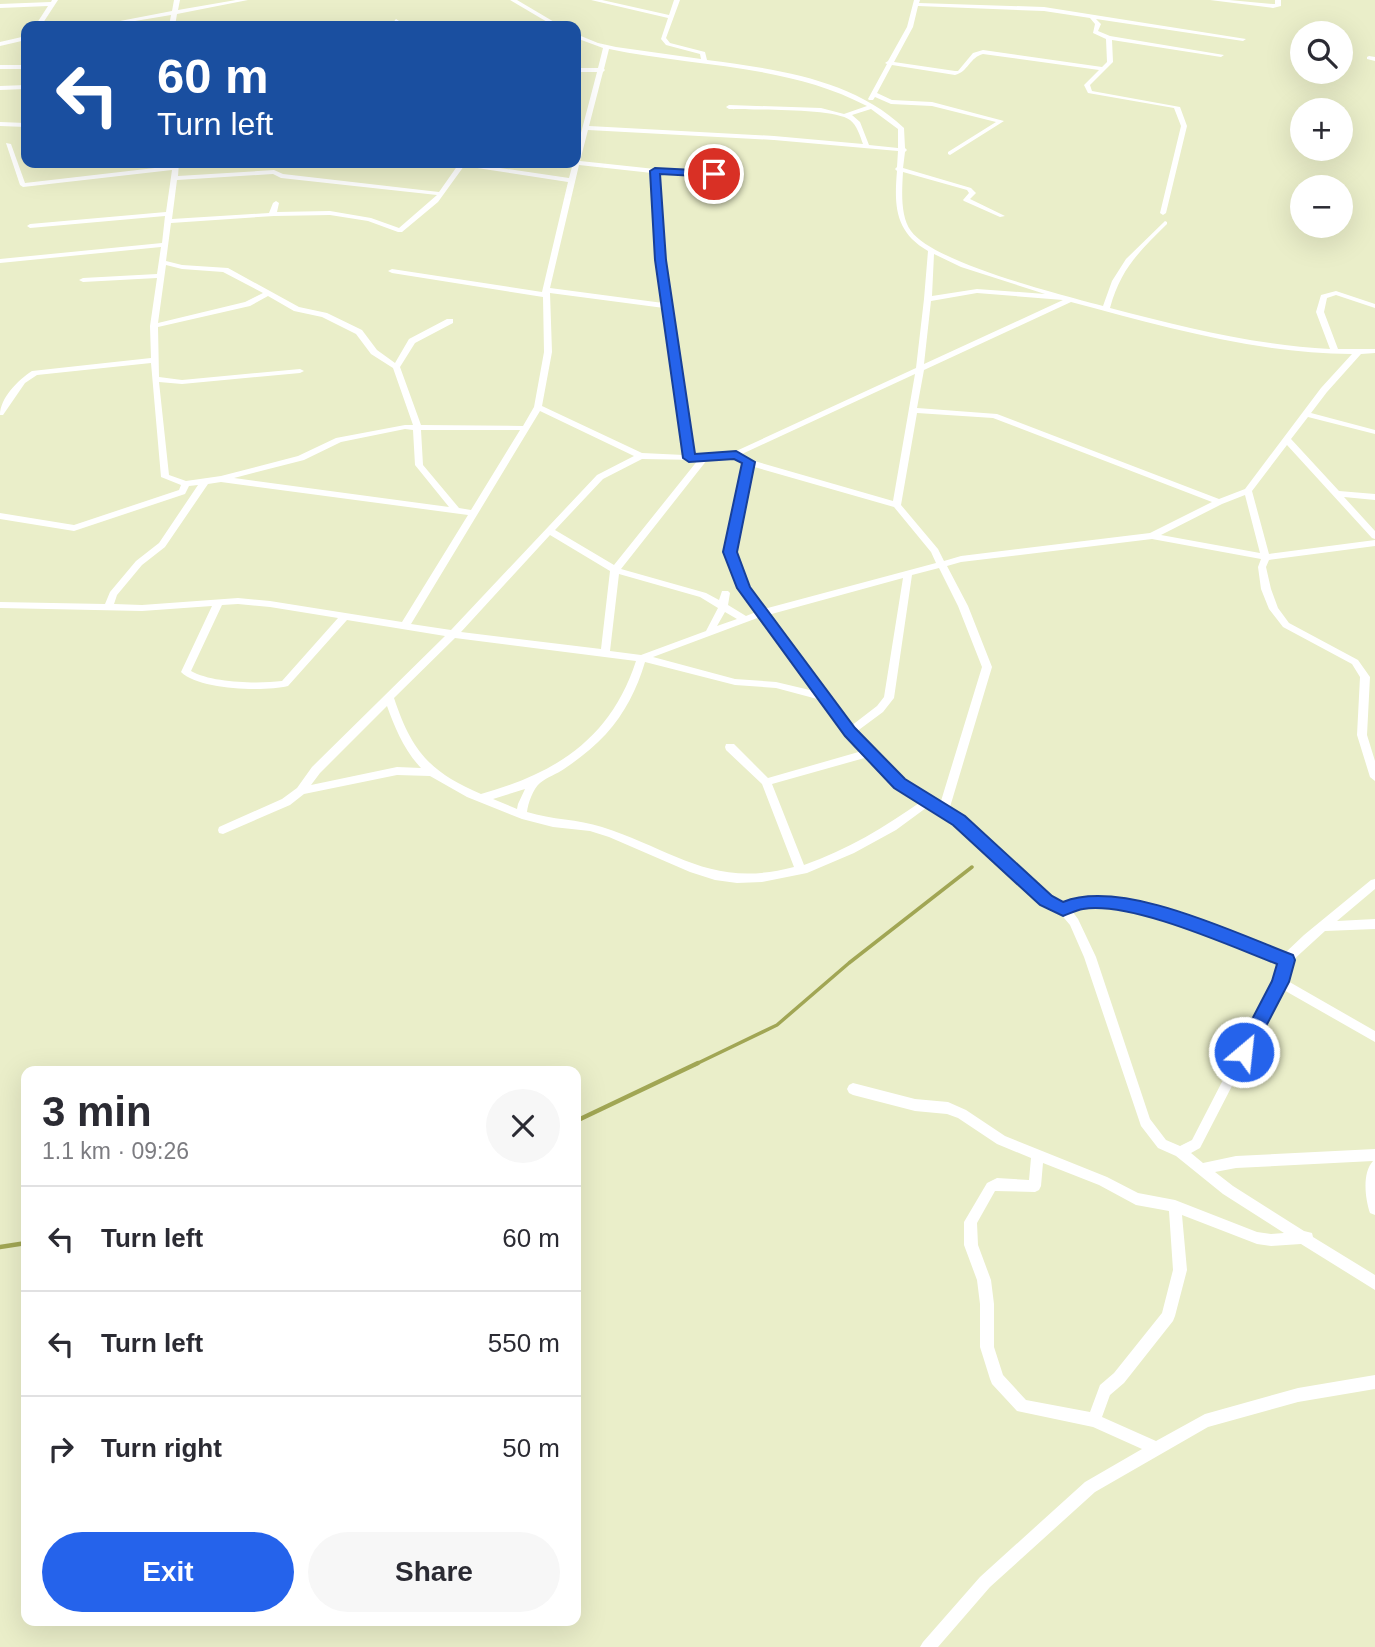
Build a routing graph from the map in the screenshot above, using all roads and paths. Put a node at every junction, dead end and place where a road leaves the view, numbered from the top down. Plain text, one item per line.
1 (177, 0) edge
2 (245, 0) edge
3 (513, 0) edge
4 (594, 0) edge
5 (677, 0) edge
6 (1213, 0) edge
7 (1278, 0) edge
8 (54, 2) edge
9 (916, 2) edge
10 (0, 6) edge
11 (175, 13) junction
12 (672, 17) junction
13 (1092, 17) junction
14 (41, 21) edge
15 (127, 21) edge
16 (173, 21) edge
17 (549, 21) edge
18 (581, 38) edge
19 (1109, 38) junction
20 (21, 39) edge
21 (1243, 39) dead end
22 (0, 44) edge
23 (606, 48) junction
24 (1221, 55) dead end
25 (704, 62) junction
26 (888, 63) junction
27 (0, 67) edge
28 (21, 67) edge
29 (1103, 68) junction
30 (581, 70) edge
31 (602, 70) junction
32 (21, 87) edge
33 (0, 88) edge
34 (874, 94) junction
35 (870, 105) junction
36 (729, 107) dead end
37 (848, 115) junction
38 (0, 124) edge
39 (21, 125) edge
40 (587, 128) junction
41 (581, 138) edge
42 (8, 144) dead end
43 (866, 144) junction
44 (904, 150) junction
45 (950, 153) dead end
46 (581, 164) edge
47 (160, 168) edge
48 (176, 168) edge
49 (455, 168) edge
50 (491, 168) edge
51 (574, 168) edge
52 (898, 169) junction
53 (655, 171) junction
54 (736, 175) dead end
55 (281, 176) junction
56 (174, 178) junction
57 (570, 180) junction
58 (277, 185) dead end
59 (442, 194) junction
60 (275, 203) dead end
61 (1163, 213) dead end
62 (273, 214) junction
63 (1003, 216) dead end
64 (168, 218) junction
65 (1166, 223) dead end
66 (30, 226) dead end
67 (163, 245) junction
68 (931, 251) junction
69 (0, 261) edge
70 (162, 262) junction
71 (392, 271) dead end
72 (159, 275) junction
73 (83, 280) dead end
74 (546, 292) junction
75 (267, 294) junction
76 (928, 299) junction
77 (1066, 299) junction
78 (667, 306) junction
79 (1375, 306) edge
80 (1106, 308) junction
81 (450, 321) dead end
82 (154, 326) junction
83 (1335, 351) junction
84 (1375, 351) edge
85 (1358, 352) junction
86 (155, 360) junction
87 (396, 367) junction
88 (920, 369) junction
89 (300, 371) dead end
90 (155, 379) junction
91 (538, 407) junction
92 (915, 410) junction
93 (0, 413) edge
94 (1306, 414) junction
95 (417, 425) junction
96 (524, 428) junction
97 (1375, 432) edge
98 (1288, 440) junction
99 (736, 454) junction
100 (641, 456) junction
101 (689, 458) junction
102 (704, 458) junction
103 (748, 462) junction
104 (220, 479) junction
105 (206, 480) junction
106 (186, 484) junction
107 (1248, 491) junction
108 (1337, 494) junction
109 (1375, 497) edge
110 (1219, 502) junction
111 (897, 505) junction
112 (455, 509) junction
113 (474, 513) junction
114 (0, 516) edge
115 (551, 531) junction
116 (1152, 536) junction
117 (1375, 536) edge
118 (1375, 543) edge
119 (1266, 557) junction
120 (942, 566) junction
121 (615, 570) junction
122 (908, 575) junction
123 (743, 588) junction
124 (726, 593) junction
125 (703, 595) junction
126 (218, 604) junction
127 (0, 605) edge
128 (109, 607) junction
129 (723, 607) junction
130 (762, 613) junction
131 (345, 616) junction
132 (746, 620) junction
133 (405, 626) junction
134 (710, 631) junction
135 (453, 634) junction
136 (605, 653) junction
137 (642, 658) junction
138 (1375, 683) edge
139 (1366, 695) junction
140 (824, 697) junction
141 (389, 698) junction
142 (850, 732) junction
143 (730, 747) dead end
144 (869, 753) junction
145 (431, 772) junction
146 (1375, 777) edge
147 (535, 782) junction
148 (766, 782) junction
149 (300, 792) junction
150 (483, 798) junction
151 (929, 801) junction
152 (944, 808) junction
153 (522, 815) junction
154 (223, 830) dead end
155 (800, 868) junction
156 (1375, 883) edge
157 (1063, 909) junction
158 (1375, 923) edge
159 (1324, 926) junction
160 (1286, 960) junction
161 (1280, 982) junction
162 (1375, 1037) edge
163 (853, 1089) dead end
164 (1180, 1152) junction
165 (1375, 1154) edge
166 (1037, 1155) junction
167 (1375, 1166) edge
168 (1201, 1169) junction
169 (1175, 1206) junction
170 (1375, 1209) edge
171 (1307, 1237) junction
172 (1375, 1283) edge
173 (1375, 1382) edge
174 (1094, 1420) junction
175 (1158, 1449) junction
176 (928, 1647) edge

1 - 11 street
2 - 11 street
3 - 17 street
4 - 12 street
5 - 12 street
6 - 7 street
8 - 10 street
8 - 14 street
9 - 13 street
9 - 26 street
11 - 15 street
11 - 16 street
12 - 25 street
13 - 19 street
13 - 21 street
18 - 23 street
19 - 24 street
19 - 29 street
20 - 22 street
23 - 25 street
23 - 31 street
25 - 35 street
26 - 29 street
26 - 34 street
27 - 28 street
29 - 61 street
30 - 31 street
31 - 40 street
32 - 33 street
34 - 35 street
34 - 45 street
35 - 37 street
35 - 44 street
36 - 37 street
37 - 43 street
38 - 39 street
40 - 41 street
40 - 43 street
42 - 47 street
43 - 44 street
44 - 52 street
46 - 53 street
48 - 56 street
49 - 59 street
50 - 57 street
51 - 57 street
52 - 63 street
52 - 68 street
53 - 54 street
53 - 78 street
55 - 56 street
55 - 58 street
55 - 59 street
56 - 64 street
57 - 74 street
59 - 62 street
60 - 62 street
62 - 64 street
64 - 66 street
64 - 67 street
65 - 80 street
67 - 69 street
67 - 70 street
68 - 76 street
68 - 77 street
70 - 72 street
70 - 75 street
71 - 74 street
72 - 73 street
72 - 82 street
74 - 78 street
74 - 91 street
75 - 82 street
75 - 87 street
76 - 77 street
76 - 88 street
77 - 80 street
77 - 88 street
78 - 101 street
79 - 83 street
80 - 83 street
81 - 87 street
82 - 86 street
83 - 85 street
84 - 85 street
85 - 94 street
86 - 90 street
86 - 93 street
87 - 95 street
88 - 92 street
88 - 99 street
89 - 90 street
90 - 106 street
91 - 96 street
91 - 100 street
92 - 110 street
92 - 111 street
94 - 97 street
94 - 98 street
95 - 96 street
95 - 104 street
95 - 112 street
96 - 113 street
98 - 107 street
98 - 108 street
99 - 102 street
99 - 103 street
100 - 101 street
100 - 115 street
101 - 102 street
102 - 121 street
103 - 111 street
103 - 123 street
104 - 105 street
104 - 112 street
105 - 106 street
105 - 128 street
106 - 114 street
107 - 110 street
107 - 119 street
108 - 109 street
108 - 117 street
110 - 116 street
111 - 120 street
112 - 113 street
113 - 133 street
115 - 121 street
115 - 135 street
116 - 119 street
116 - 120 street
118 - 119 street
119 - 139 street
120 - 122 street
120 - 152 street
121 - 125 street
121 - 136 street
122 - 130 street
122 - 142 street
123 - 124 street
123 - 130 street
124 - 125 street
124 - 129 street
125 - 129 street
126 - 128 street
126 - 131 street
126 - 131 street
127 - 128 street
129 - 132 street
129 - 134 street
130 - 132 street
130 - 140 street
131 - 133 street
132 - 134 street
133 - 135 street
134 - 137 street
135 - 136 street
135 - 141 street
136 - 137 street
137 - 140 street
137 - 147 street
138 - 139 street
139 - 146 street
140 - 142 street
141 - 145 street
141 - 149 street
142 - 144 street
143 - 148 street
144 - 148 street
144 - 151 street
145 - 149 street
145 - 150 street
147 - 150 street
147 - 153 street
148 - 155 street
149 - 154 street
150 - 153 street
151 - 152 street
151 - 155 street
152 - 157 street
153 - 155 street
156 - 159 street
157 - 160 street
157 - 164 street
158 - 159 street
159 - 160 street
160 - 161 street
161 - 162 street
161 - 164 street
163 - 166 street
164 - 168 street
165 - 168 street
166 - 169 street
166 - 174 street
167 - 170 street
168 - 171 street
169 - 171 street
169 - 174 street
171 - 172 street
173 - 175 street
174 - 175 street
175 - 176 street

